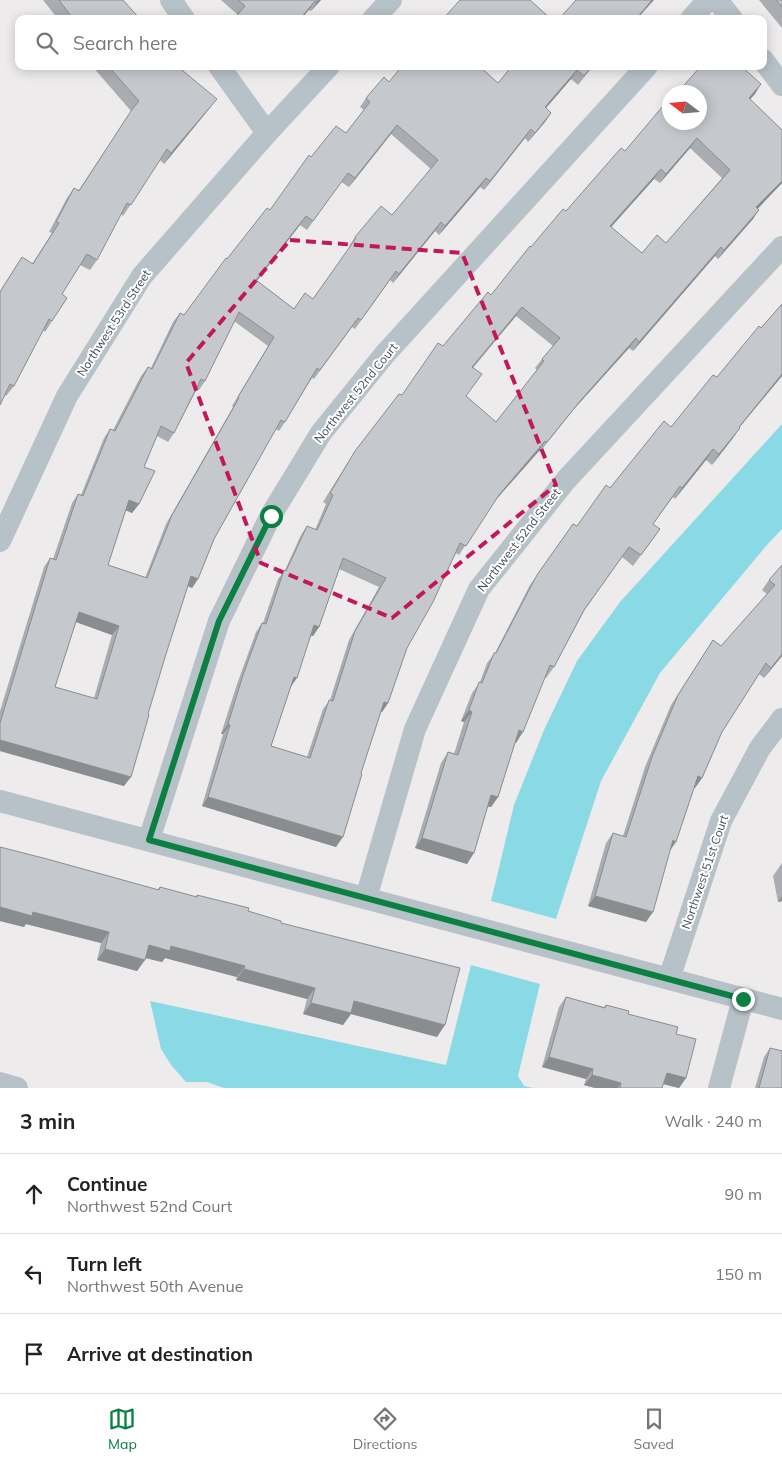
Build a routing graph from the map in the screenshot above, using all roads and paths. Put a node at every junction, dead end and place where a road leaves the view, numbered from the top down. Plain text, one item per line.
1 (171, 0) edge
2 (390, 0) edge
3 (708, 0) edge
4 (717, 0) edge
5 (181, 15) edge
6 (377, 15) edge
7 (695, 15) edge
8 (729, 15) edge
9 (767, 65) edge
10 (222, 70) edge
11 (325, 70) edge
12 (644, 70) edge
13 (782, 85) edge
14 (267, 133) junction
15 (782, 247) edge
16 (0, 541) edge
17 (782, 719) edge
18 (0, 801) edge
19 (149, 840) junction
20 (366, 898) junction
21 (669, 979) junction
22 (743, 999) junction
23 (782, 1009) edge
24 (0, 1084) edge
25 (17, 1088) edge
26 (719, 1088) edge

1 - 5 street
2 - 6 street
3 - 7 street
4 - 8 street
9 - 13 street
10 - 14 street
11 - 14 street, Northwest 53rd Street
12 - 19 street, Northwest 52nd Court
14 - 16 street, Northwest 53rd Street
15 - 20 street, Northwest 52nd Street
17 - 21 street, Northwest 51st Court
18 - 19 street
19 - 20 street
20 - 21 street
21 - 22 street
22 - 23 street
22 - 26 street
24 - 25 street

